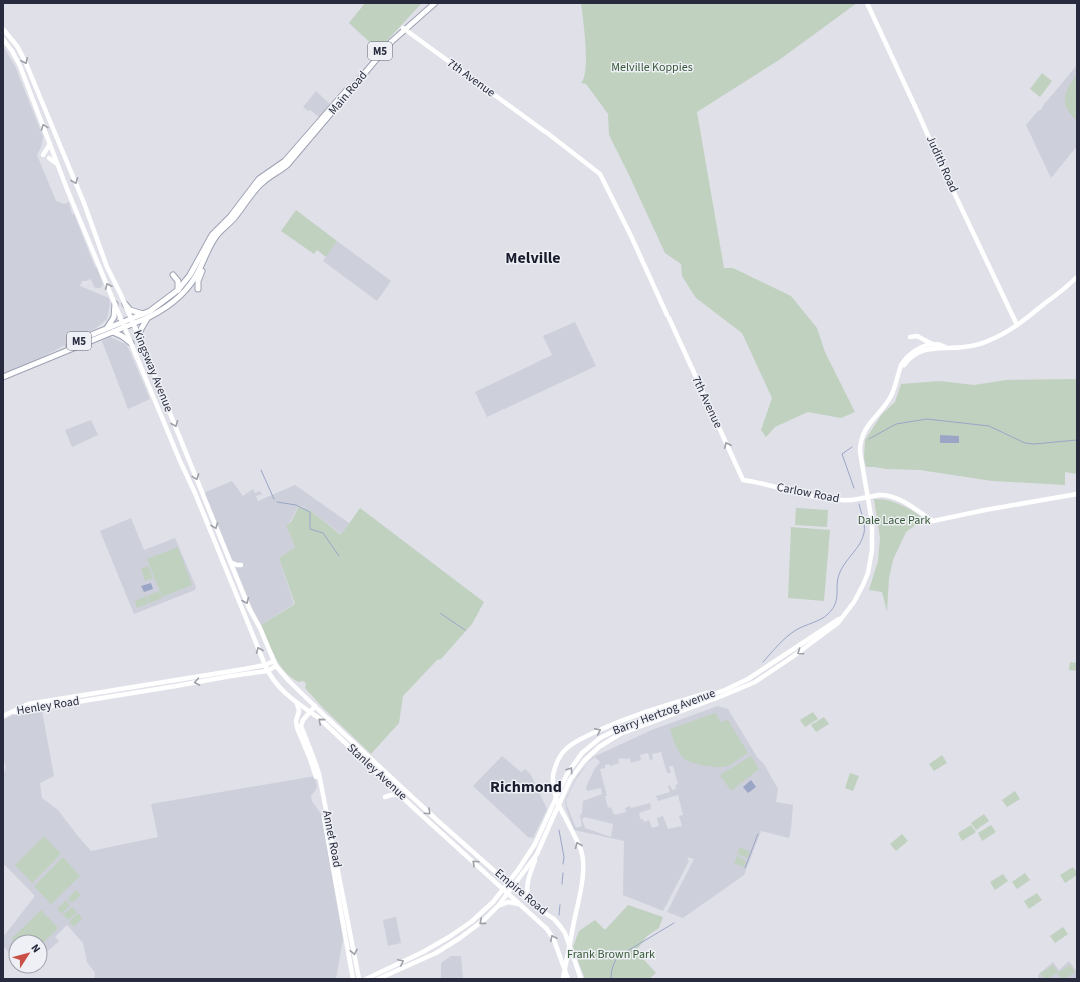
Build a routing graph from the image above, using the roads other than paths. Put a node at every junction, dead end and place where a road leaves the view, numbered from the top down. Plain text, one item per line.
1 (431, 3) edge
2 (434, 3) edge
3 (867, 3) edge
4 (3, 29) edge
5 (403, 29) junction
6 (3, 39) edge
7 (50, 144) junction
8 (43, 155) dead end
9 (48, 158) dead end
10 (58, 165) junction
11 (261, 181) junction
12 (204, 261) junction
13 (173, 275) dead end
14 (1077, 277) edge
15 (178, 290) junction
16 (185, 290) junction
17 (115, 304) junction
18 (125, 304) junction
19 (146, 315) junction
20 (132, 321) junction
21 (124, 324) junction
22 (1017, 325) junction
23 (107, 329) junction
24 (113, 332) junction
25 (139, 337) junction
26 (910, 337) dead end
27 (131, 343) junction
28 (934, 345) junction
29 (945, 347) junction
30 (52, 356) junction
31 (902, 366) junction
32 (3, 377) edge
33 (745, 481) joint
34 (1077, 494) edge
35 (230, 562) junction
36 (241, 565) dead end
37 (841, 619) junction
38 (274, 661) junction
39 (265, 665) junction
40 (276, 666) junction
41 (267, 671) junction
42 (732, 687) junction
43 (297, 704) junction
44 (315, 706) junction
45 (11, 712) junction
46 (309, 713) junction
47 (3, 716) edge
48 (401, 795) junction
49 (385, 797) dead end
50 (438, 821) joint
51 (442, 833) joint
52 (538, 854) junction
53 (508, 882) junction
54 (513, 887) junction
55 (503, 889) junction
56 (509, 894) junction
57 (533, 905) junction
58 (498, 906) junction
59 (522, 906) junction
60 (350, 964) junction
61 (349, 979) edge
62 (353, 979) edge
63 (359, 979) edge
64 (366, 979) edge
65 (378, 979) edge
66 (563, 979) edge
67 (568, 979) edge
68 (581, 979) edge

1 - 5 main road, Main Road / M5
2 - 5 main road, Main Road / M5
3 - 22 main road, Judith Road
4 -> 18 main road, Kingsway Avenue
5 - 11 main road, Main Road / M5
33 -> 5 main road, 7th Avenue
7 -> 6 main road, Kingsway Avenue
7 - 8 main road
7 - 10 main road, Kingsway Avenue
9 - 10 main road
17 -> 10 main road, Kingsway Avenue
11 - 12 main road, M5
11 - 15 main road, M5
12 - 16 main road, M5
12 - 16 main road
13 - 15 main road
14 - 22 main road, Barry Hertzog Avenue
15 - 19 main road, M5
16 - 19 main road, M5
17 - 21 main road, Kingsway Avenue
17 - 23 main road
18 - 19 main road
18 - 20 main road, Kingsway Avenue
19 - 20 main road, M5
19 - 25 main road
20 - 21 main road, M5
20 - 25 main road, Kingsway Avenue
21 - 23 main road, M5
21 - 24 main road, M5
21 - 27 main road, Kingsway Avenue
22 - 29 main road, Barry Hertzog Avenue
23 - 30 main road, M5
24 - 27 main road
24 - 30 main road, M5
25 -> 35 main road, Kingsway Avenue
26 - 28 main road
39 -> 27 main road, Kingsway Avenue
28 - 29 main road, Barry Hertzog Avenue
28 - 31 main road, Barry Hertzog Avenue
29 - 31 main road, Barry Hertzog Avenue
30 - 32 main road, M5
31 - 37 main road, Barry Hertzog Avenue
33 - 34 main road, Carlow Road, bridge
35 - 36 main road
35 -> 38 main road, Kingsway Avenue
37 - 42 main road, Barry Hertzog Avenue
37 -> 52 main road, Barry Hertzog Avenue
38 - 39 main road, Henley Road
38 - 40 main road, Kingsway Avenue
39 - 41 main road, Kingsway Avenue
39 - 45 main road, Henley Road
40 - 41 main road, Henley Road
40 - 44 main road, Kingsway Avenue
41 - 43 main road, Kingsway Avenue
41 -> 45 main road, Henley Road
53 -> 42 main road, Barry Hertzog Avenue
66 -> 42 main road, bridge
43 - 46 main road, Kingsway Avenue
43 - 60 main road, Annet Road
44 - 46 main road, Annet Road
44 -> 50 main road, Stanley Avenue
45 - 47 main road
48 -> 46 main road, Stanley Avenue
46 -> 63 main road, Annet Road
48 - 49 main road
48 - 51 main road, Stanley Avenue
50 - 53 main road, Empire Road
55 -> 51 main road, Empire Road
52 - 54 main road, Barry Hertzog Avenue
52 - 57 main road
53 - 54 main road, Empire Road
53 - 55 main road, Barry Hertzog Avenue
54 - 56 main road, Barry Hertzog Avenue
54 - 57 main road, Empire Road
55 - 56 main road, Empire Road
64 -> 55 main road, Barry Hertzog Avenue
56 - 58 main road, Barry Hertzog Avenue
56 - 59 main road, Empire Road
57 - 68 main road, Empire Road
58 - 59 main road
58 -> 65 main road, Barry Hertzog Avenue
67 -> 59 main road, Empire Road
60 - 61 main road
60 - 62 main road, Annet Road

